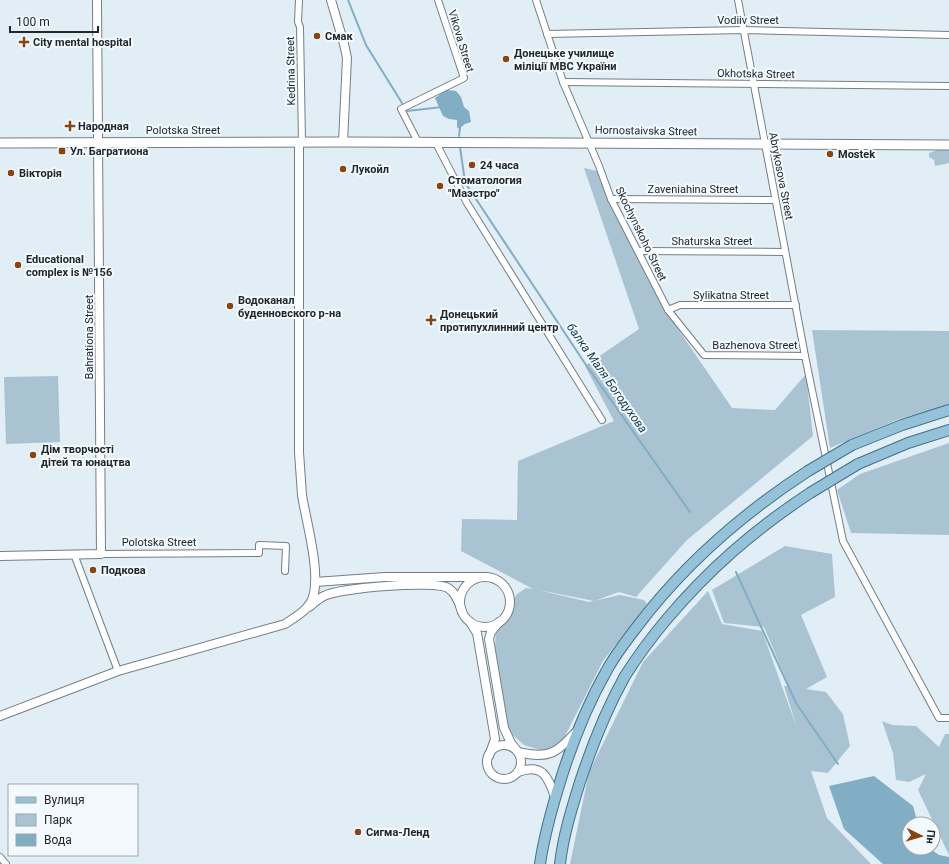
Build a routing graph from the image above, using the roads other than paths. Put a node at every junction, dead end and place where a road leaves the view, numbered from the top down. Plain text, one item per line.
1 (98, 0) edge
2 (299, 0) edge
3 (331, 0) edge
4 (438, 0) edge
5 (536, 0) edge
6 (738, 0) edge
7 (744, 30) junction
8 (547, 34) junction
9 (949, 35) edge
10 (563, 82) junction
11 (755, 84) junction
12 (949, 86) edge
13 (98, 142) junction
14 (300, 142) junction
15 (343, 142) junction
16 (418, 142) junction
17 (0, 143) edge
18 (436, 143) junction
19 (589, 143) junction
20 (765, 145) junction
21 (949, 146) edge
22 (610, 199) junction
23 (775, 200) junction
24 (638, 251) junction
25 (786, 252) junction
26 (796, 305) junction
27 (668, 310) junction
28 (704, 355) joint
29 (805, 356) junction
30 (949, 410) edge
31 (602, 420) dead end
32 (949, 430) edge
33 (74, 554) junction
34 (101, 554) junction
35 (0, 556) edge
36 (286, 571) dead end
37 (486, 577) junction
38 (314, 582) junction
39 (302, 612) junction
40 (462, 612) junction
41 (470, 621) junction
42 (499, 622) junction
43 (118, 671) junction
44 (0, 716) edge
45 (949, 718) edge
46 (579, 729) junction
47 (518, 752) junction
48 (489, 756) junction
49 (518, 772) junction
50 (556, 797) junction
51 (0, 857) edge
52 (6, 864) edge
53 (540, 864) edge
54 (560, 864) edge

1 - 13 street, Bahrationa Street
2 - 14 street, Kedrina Street
3 - 15 street
4 - 16 street, Vikova Street
5 - 8 street, Skochynskoho Street
6 - 7 street, Abrykosova Street
7 - 8 street, Vodiiv Street
7 - 9 street, Vodiiv Street
7 - 11 street, Abrykosova Street
8 - 10 street, Skochynskoho Street
10 - 11 street, Okhotska Street
10 - 19 street, Skochynskoho Street
11 - 12 street, Okhotska Street
11 - 20 street, Abrykosova Street
13 - 14 main road, Polotska Street
13 - 17 main road, Polotska Street
13 - 34 street, Bahrationa Street
14 - 15 main road, Polotska Street
14 - 38 street
15 - 16 main road, Hornostaivska Street
16 - 18 main road, Hornostaivska Street
18 - 19 main road, Hornostaivska Street
18 - 31 street
19 - 20 main road, Hornostaivska Street
19 - 22 street, Skochynskoho Street
20 - 21 main road, Hornostaivska Street
20 - 23 street, Abrykosova Street
22 - 23 street, Zaveniahina Street
22 - 24 street, Skochynskoho Street
23 - 25 street, Abrykosova Street
24 - 25 street, Shaturska Street
24 - 27 street, Skochynskoho Street
25 - 26 street, Abrykosova Street
26 - 27 street, Sylikatna Street
26 - 29 street, Abrykosova Street
27 - 28 street, Skochynskoho Street
28 - 29 street, Bazhenova Street
29 - 45 street, Abrykosova Street
30 - 46 main road, bridge
32 - 54 main road, bridge
33 - 34 street, Polotska Street
33 - 35 street, Polotska Street
33 - 43 street
34 - 36 street, Polotska Street
37 - 38 street
37 - 40 street
37 - 42 street
38 - 39 street
39 - 40 street
39 - 43 street
40 - 41 street
41 - 42 street
41 - 48 street
42 - 47 street
43 - 44 street
46 - 47 street
46 - 50 main road
47 - 48 street
47 - 49 street
48 - 49 street
49 - 50 street
50 - 53 main road
51 - 52 street

